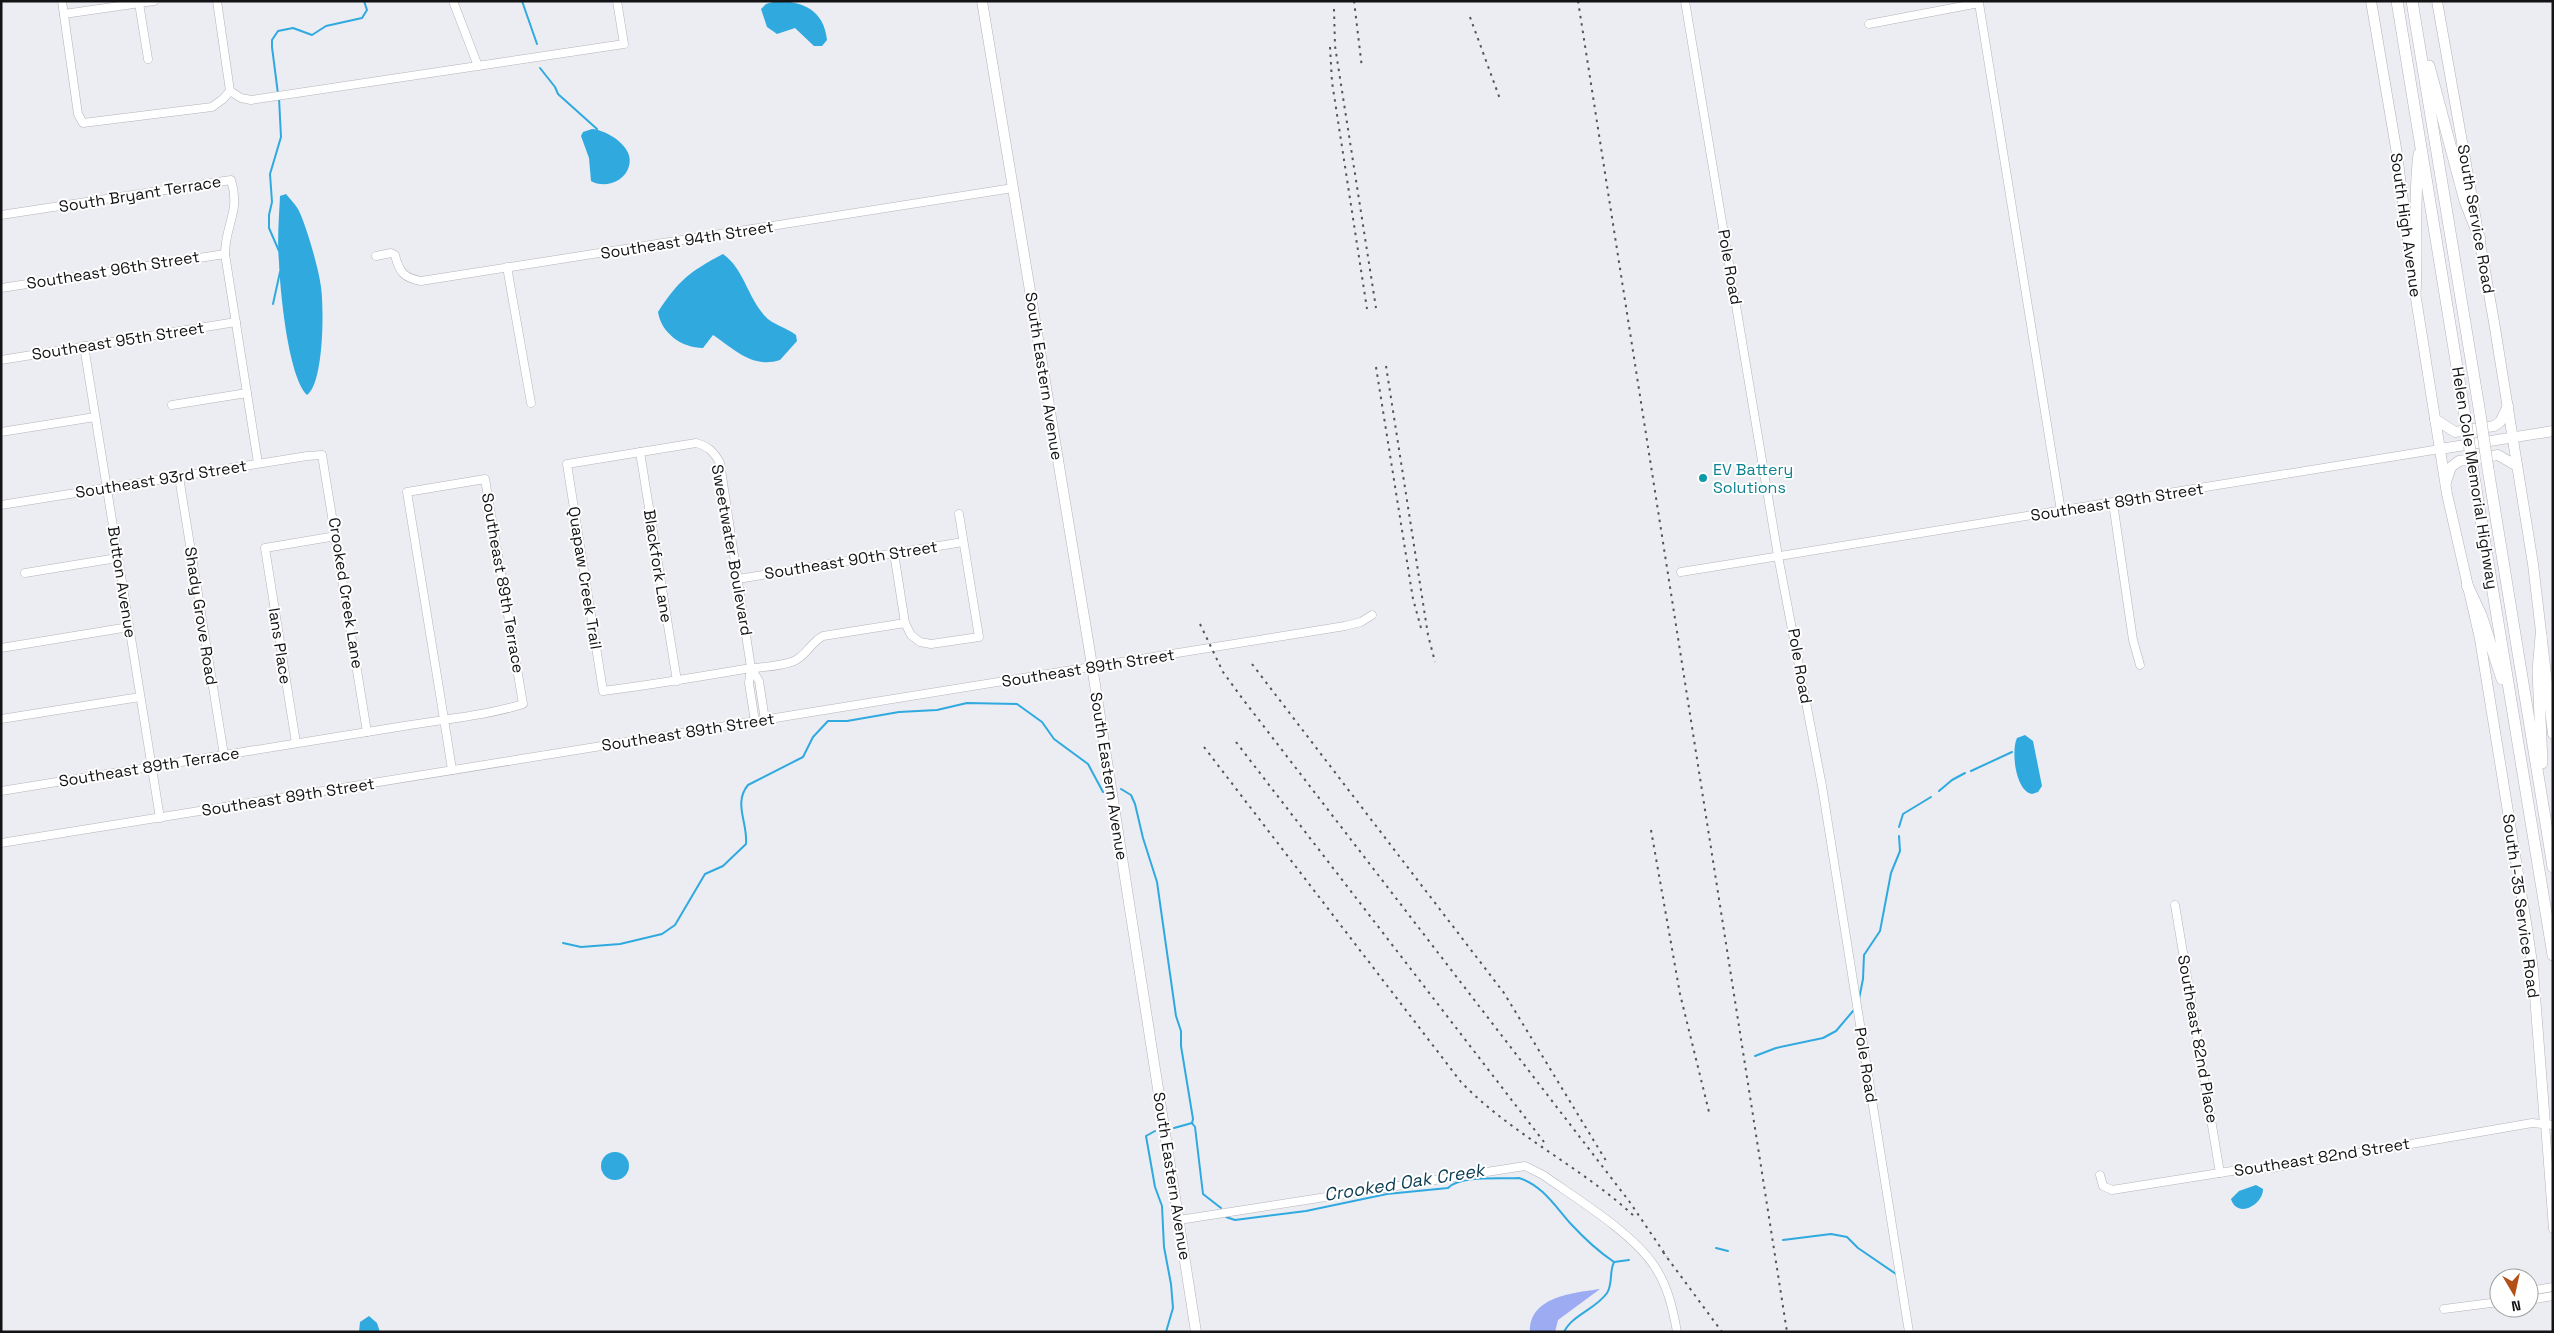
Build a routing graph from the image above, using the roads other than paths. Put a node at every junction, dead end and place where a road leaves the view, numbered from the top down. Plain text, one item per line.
1 (62, 1) edge
2 (154, 1) edge
3 (217, 1) edge
4 (453, 1) edge
5 (617, 1) edge
6 (982, 1) edge
7 (1685, 1) edge
8 (2370, 1) edge
9 (2397, 1) edge
10 (2412, 1) edge
11 (2437, 1) edge
12 (139, 3) junction
13 (64, 14) junction
14 (2414, 14) junction
15 (1869, 24) dead end
16 (148, 59) dead end
17 (478, 66) junction
18 (230, 90) junction
19 (2420, 140) junction
20 (1013, 188) junction
21 (1, 216) edge
22 (2480, 239) junction
23 (225, 254) junction
24 (376, 256) dead end
25 (507, 267) junction
26 (1, 288) edge
27 (2415, 294) junction
28 (236, 322) junction
29 (84, 346) junction
30 (1, 360) edge
31 (247, 392) junction
32 (531, 403) dead end
33 (172, 405) dead end
34 (2508, 406) junction
35 (95, 417) junction
36 (2435, 419) junction
37 (2553, 431) edge
38 (1, 432) edge
39 (2513, 437) junction
40 (2440, 449) junction
41 (640, 452) junction
42 (322, 455) joint
43 (258, 463) junction
44 (2517, 466) junction
45 (179, 476) junction
46 (2446, 483) junction
47 (106, 488) junction
48 (2113, 503) junction
49 (1, 505) edge
50 (2061, 511) junction
51 (959, 514) dead end
52 (336, 536) junction
53 (963, 542) junction
54 (894, 553) junction
55 (1778, 556) junction
56 (117, 558) junction
57 (1681, 572) dead end
58 (25, 573) dead end
59 (738, 579) junction
60 (2467, 585) junction
61 (1372, 615) dead end
62 (904, 623) junction
63 (129, 627) junction
64 (2541, 636) junction
65 (1, 648) edge
66 (2140, 665) dead end
67 (1092, 666) junction
68 (751, 668) junction
69 (677, 681) junction
70 (140, 697) junction
71 (2511, 704) junction
72 (2551, 711) edge
73 (1, 719) edge
74 (444, 719) junction
75 (765, 720) junction
76 (755, 722) junction
77 (368, 732) junction
78 (2553, 734) edge
79 (296, 743) junction
80 (224, 755) junction
81 (151, 766) junction
82 (452, 770) junction
83 (1, 791) edge
84 (2544, 815) junction
85 (160, 818) junction
86 (1, 843) edge
87 (2553, 867) edge
88 (2175, 905) dead end
89 (2553, 955) edge
90 (2549, 1125) edge
91 (2220, 1173) junction
92 (2100, 1175) dead end
93 (1179, 1220) junction
94 (2553, 1229) edge
95 (2553, 1287) edge
96 (2539, 1289) edge
97 (2553, 1296) edge
98 (2539, 1298) edge
99 (2489, 1302) edge
100 (2444, 1309) dead end
101 (1196, 1332) edge
102 (1677, 1332) edge
103 (1909, 1332) edge

1 - 13 street
2 - 12 street
3 - 18 street
4 - 17 street
5 - 17 street
6 - 20 main road, South Eastern Avenue
7 - 55 street, Pole Road
8 - 27 main road, South High Avenue
9 - 19 highway, Helen Cole Memorial Highway
10 - 14 highway, Helen Cole Memorial Highway
11 - 22 main road, South Service Road
12 - 13 street
12 - 16 street
13 - 18 street
14 - 22 highway
14 - 84 highway, Helen Cole Memorial Highway, bridge
15 - 50 street
17 - 18 street
19 - 27 highway
19 - 71 highway, Helen Cole Memorial Highway, bridge
20 - 25 street, Southeast 94th Street
20 - 67 main road, South Eastern Avenue
21 - 23 street, South Bryant Terrace
22 - 34 main road, South Service Road
23 - 26 street, Southeast 96th Street
23 - 28 street, South Bryant Terrace
24 - 25 street, Southeast 94th Street
25 - 32 street
27 - 36 main road, South High Avenue
28 - 29 street, Southeast 95th Street
28 - 31 street, South Bryant Terrace
29 - 30 street, Southeast 95th Street
29 - 35 street, Button Avenue
31 - 33 street
31 - 43 street, South Bryant Terrace
34 - 36 main road
34 - 39 main road, South Service Road
35 - 38 street
35 - 47 street, Button Avenue
36 - 40 main road, South High Avenue
37 - 39 main road, Southeast 89th Street
39 - 40 main road, Southeast 89th Street
39 - 44 main road, South Service Road
40 - 46 main road, South High Avenue
40 - 48 street, Southeast 89th Street
41 - 59 street, Sweetwater Boulevard
41 - 69 street, Blackfork Lane
41 - 69 street, Quapaw Creek Trail
42 - 43 street, Southeast 93rd Street
42 - 52 street, Crooked Creek Lane
43 - 45 street, Southeast 93rd Street
44 - 46 main road
44 - 64 main road, South Service Road
45 - 47 street, Southeast 93rd Street
45 - 80 street, Shady Grove Road
46 - 60 main road, South I-35 Service Road
47 - 49 street, Southeast 93rd Street
47 - 56 street, Button Avenue
48 - 50 street, Southeast 89th Street
48 - 66 street
50 - 55 street, Southeast 89th Street
51 - 53 street
52 - 77 street, Crooked Creek Lane
52 - 79 street, Ians Place
53 - 54 street, Southeast 90th Street
53 - 62 street
54 - 59 street, Southeast 90th Street
54 - 62 street
55 - 57 street, Southeast 89th Street
55 - 103 street, Pole Road
56 - 58 street
56 - 63 street, Button Avenue
59 - 68 street, Sweetwater Boulevard
60 - 71 highway
60 - 90 main road, South I-35 Service Road
61 - 67 street, Southeast 89th Street
62 - 68 street
63 - 65 street
63 - 70 street, Button Avenue
64 - 72 main road, South Service Road
64 - 84 highway
67 - 75 street, Southeast 89th Street
67 - 93 main road, South Eastern Avenue
68 - 69 street
68 - 75 street, Sweetwater Boulevard
68 - 76 street, Sweetwater Boulevard
70 - 73 street
70 - 81 street, Button Avenue
71 - 89 highway, Helen Cole Memorial Highway
72 - 78 main road, South Service Road
74 - 74 street, Southeast 89th Terrace
74 - 77 street, Southeast 89th Terrace
74 - 82 street, Southeast 89th Terrace
75 - 76 street, Southeast 89th Street
76 - 82 street, Southeast 89th Street
77 - 79 street, Southeast 89th Terrace
79 - 80 street, Southeast 89th Terrace
80 - 81 street, Southeast 89th Terrace
81 - 83 street, Southeast 89th Terrace
81 - 85 street, Button Avenue
82 - 85 street, Southeast 89th Street
84 - 87 highway, Helen Cole Memorial Highway
85 - 86 street, Southeast 89th Street
88 - 91 street, Southeast 82nd Place
90 - 91 street, Southeast 82nd Street
90 - 94 street, South I-35 Service Road
91 - 92 street, Southeast 82nd Street
93 - 101 main road, South Eastern Avenue
93 - 102 street
95 - 96 street
97 - 98 street
99 - 100 street

